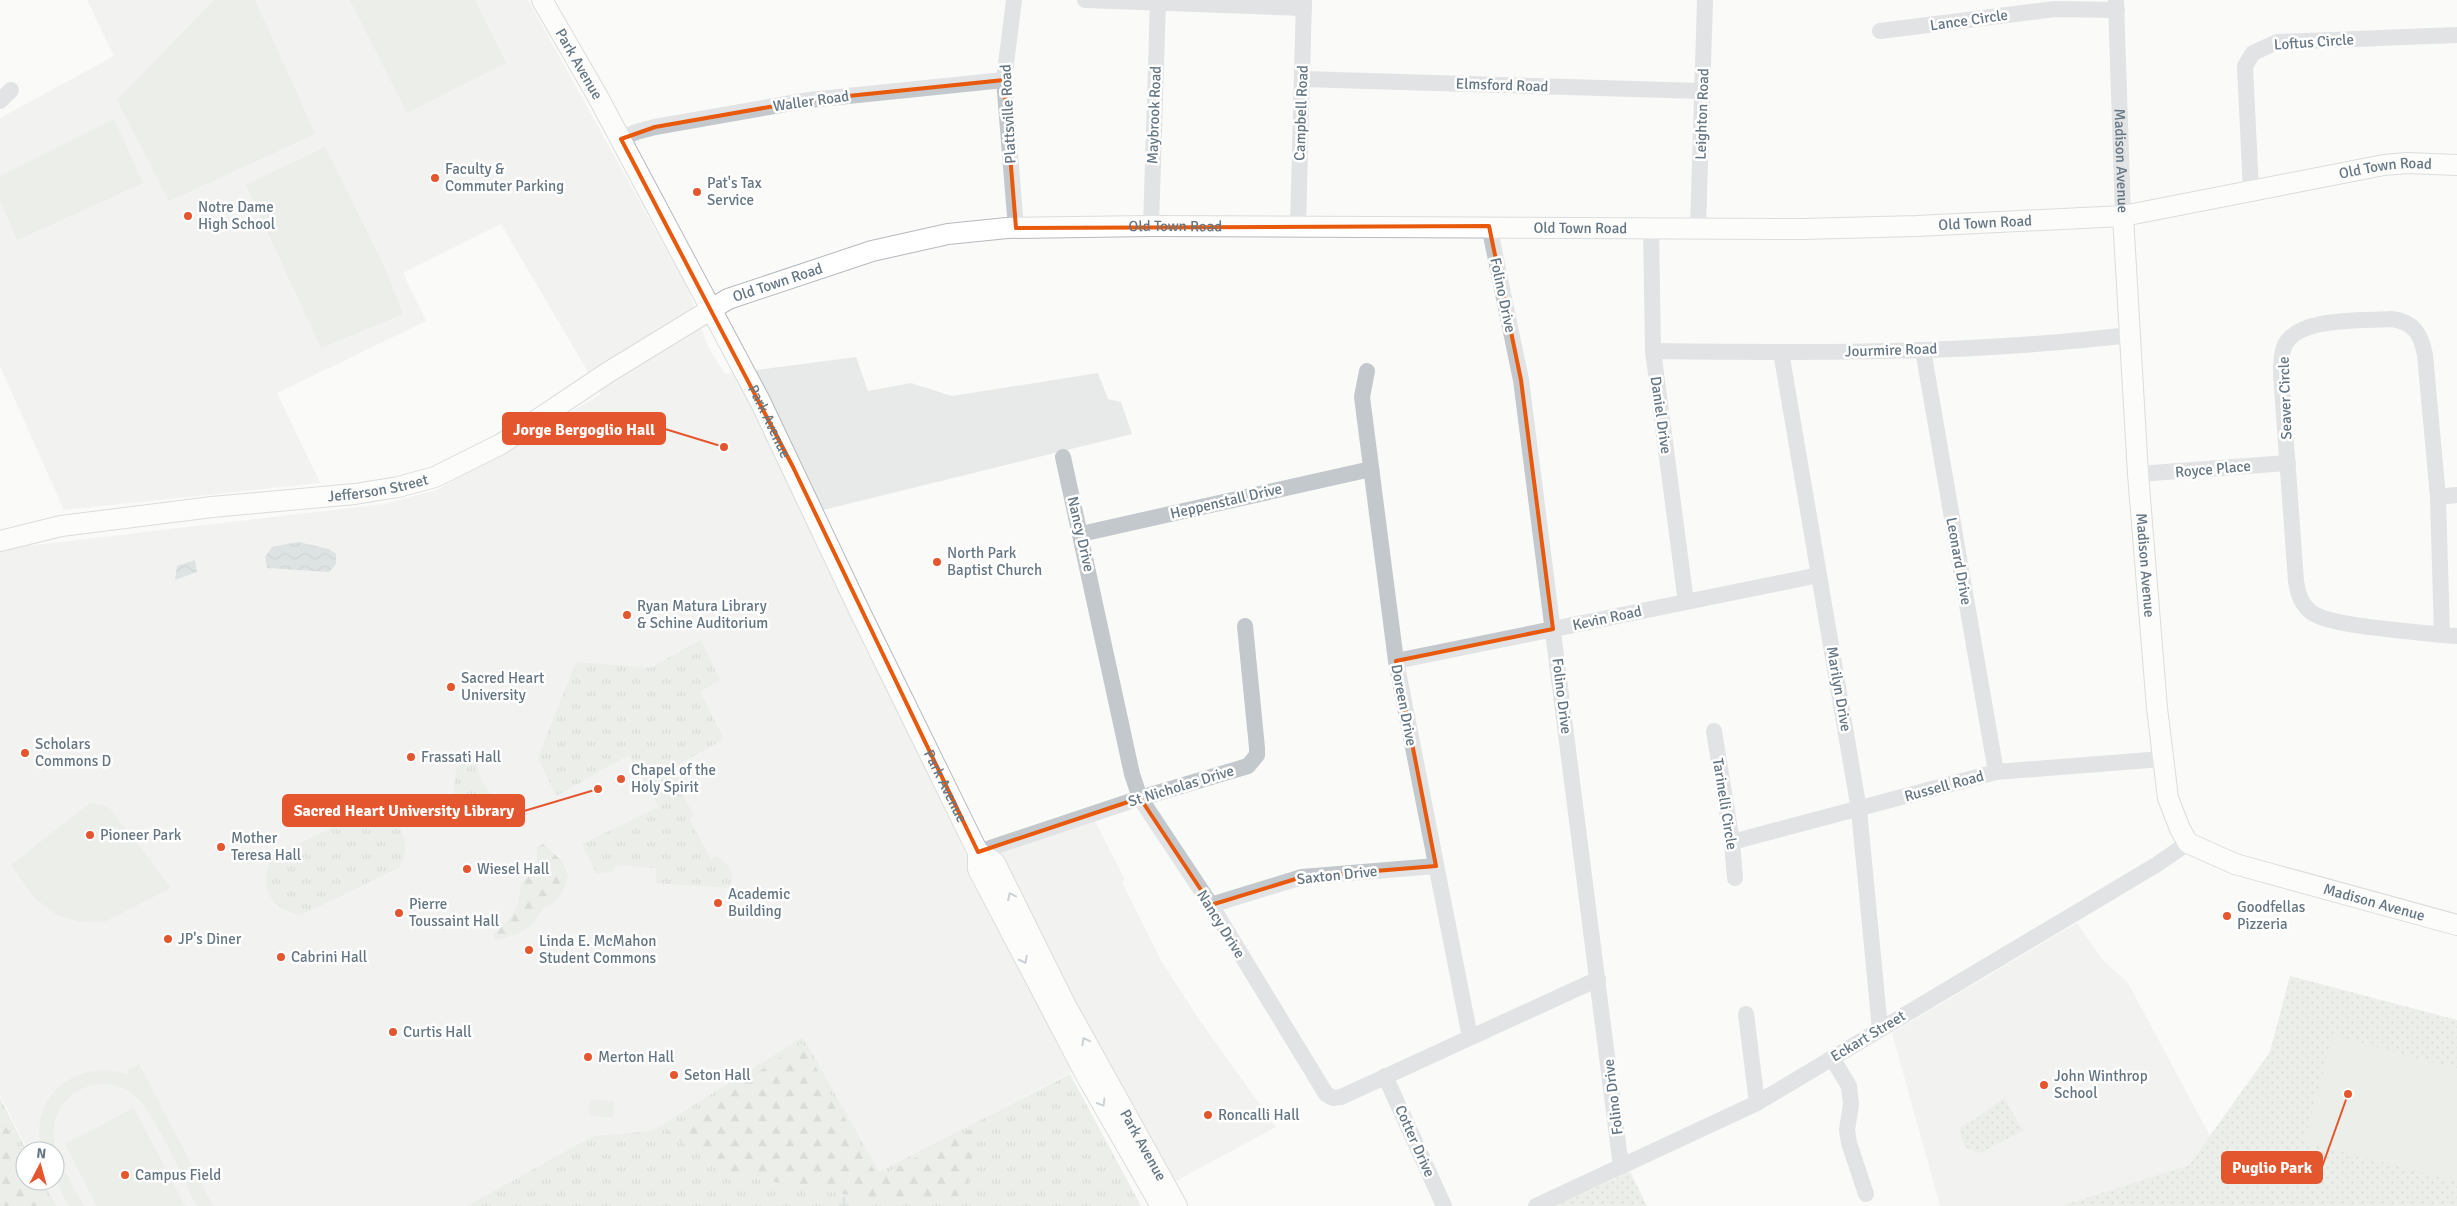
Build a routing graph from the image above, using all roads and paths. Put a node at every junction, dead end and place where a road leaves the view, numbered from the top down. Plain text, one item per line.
1 (542, 0) edge
2 (1014, 0) edge
3 (1085, 0) edge
4 (1705, 0) edge
5 (1158, 3) junction
6 (1304, 4) edge
7 (2116, 5) edge
8 (1880, 31) dead end
9 (2457, 35) edge
10 (1302, 79) junction
11 (1004, 80) junction
12 (1702, 91) junction
13 (621, 139) junction
14 (2457, 166) edge
15 (2250, 191) junction
16 (2123, 216) junction
17 (1151, 226) junction
18 (1298, 226) junction
19 (1489, 226) junction
20 (1652, 227) junction
21 (1016, 228) junction
22 (1698, 228) junction
23 (712, 308) junction
24 (2128, 335) junction
25 (1653, 350) junction
26 (1922, 350) junction
27 (1781, 352) junction
28 (1367, 371) dead end
29 (1063, 457) dead end
30 (2288, 463) junction
31 (1371, 468) junction
32 (2138, 474) junction
33 (2457, 495) edge
34 (2438, 496) junction
35 (1081, 534) junction
36 (0, 541) edge
37 (1819, 575) junction
38 (1686, 602) junction
39 (1246, 626) dead end
40 (1553, 629) junction
41 (2449, 636) edge
42 (1396, 661) junction
43 (1714, 731) dead end
44 (2162, 759) junction
45 (1996, 772) junction
46 (1140, 798) junction
47 (1859, 810) junction
48 (1732, 842) junction
49 (2188, 843) junction
50 (978, 852) junction
51 (1436, 866) junction
52 (1735, 878) dead end
53 (1210, 905) junction
54 (2457, 925) edge
55 (1598, 979) junction
56 (1746, 1014) dead end
57 (1880, 1029) junction
58 (1470, 1037) junction
59 (1832, 1058) junction
60 (1094, 1073) junction
61 (1385, 1076) junction
62 (1757, 1102) junction
63 (1622, 1167) junction
64 (1866, 1194) dead end
65 (1161, 1206) edge
66 (1177, 1206) edge
67 (1444, 1206) edge
68 (1536, 1206) edge

1 - 13 main road, Park Avenue
2 - 11 street, Plattsville Road
3 - 5 street
4 - 12 street, Leighton Road
5 - 6 street
5 - 17 street, Maybrook Road
6 - 10 street, Campbell Road
7 - 8 street, Lance Circle
7 - 16 street, Madison Avenue
9 - 15 street, Loftus Circle
10 - 12 street, Elmsford Road
10 - 18 street, Campbell Road
11 - 13 street, Waller Road
11 - 21 street, Plattsville Road
12 - 22 street, Leighton Road
13 - 23 main road, Park Avenue
14 - 15 main road, Old Town Road
15 - 16 main road, Old Town Road
16 - 22 main road, Old Town Road
16 - 24 main road, Madison Avenue
17 - 18 main road, Old Town Road
17 - 21 main road, Old Town Road
18 - 19 main road, Old Town Road
19 - 20 main road, Old Town Road
19 - 40 street, Folino Drive
20 - 22 main road, Old Town Road
20 - 25 street, Daniel Drive
21 - 23 main road, Old Town Road
23 - 36 main road, Jefferson Street
23 - 50 main road, Park Avenue
24 - 26 street, Jourmire Road
24 - 32 main road, Madison Avenue
25 - 27 street, Jourmire Road
25 - 38 street, Daniel Drive
26 - 27 street, Jourmire Road
26 - 45 street, Leonard Drive
27 - 37 street, Marilyn Drive
28 - 31 street, Doreen Drive
29 - 35 street, Nancy Drive
30 - 32 street, Royce Place
30 - 34 street, Seaver Circle
30 - 41 street, Seaver Circle
31 - 35 street, Heppenstall Drive
31 - 42 street, Doreen Drive
32 - 44 main road, Madison Avenue
33 - 34 street
34 - 41 street, Seaver Circle
35 - 46 street, Nancy Drive
37 - 38 street, Kevin Road
37 - 47 street, Marilyn Drive
38 - 40 street, Kevin Road
39 - 46 street, St Nicholas Drive
40 - 42 street, Kevin Road
40 - 55 street, Folino Drive
42 - 51 street, Doreen Drive
43 - 48 street, Tarinelli Circle
44 - 45 street, Russell Road
44 - 49 main road, Madison Avenue
45 - 47 street, Russell Road
46 - 50 street, St Nicholas Drive
46 - 53 street, Nancy Drive
47 - 48 street, Russell Road
47 - 57 street, Marilyn Drive
48 - 52 street, Tarinelli Circle
49 - 54 main road, Madison Avenue
49 - 57 street, Eckart Street
50 - 60 main road, Park Avenue
51 - 53 street, Saxton Drive
51 - 58 street, Doreen Drive
53 - 61 street, Nancy Drive
55 - 58 street, Nancy Drive
55 - 63 street, Folino Drive
56 - 62 street
57 - 59 street, Eckart Street
58 - 61 street, Nancy Drive
59 - 62 street, Eckart Street
59 - 64 street
60 -> 65 main road, Park Avenue
60 - 66 main road, Park Avenue
61 - 67 street, Cotter Drive
62 - 63 street, Eckart Street
63 - 68 street, Eckart Street

